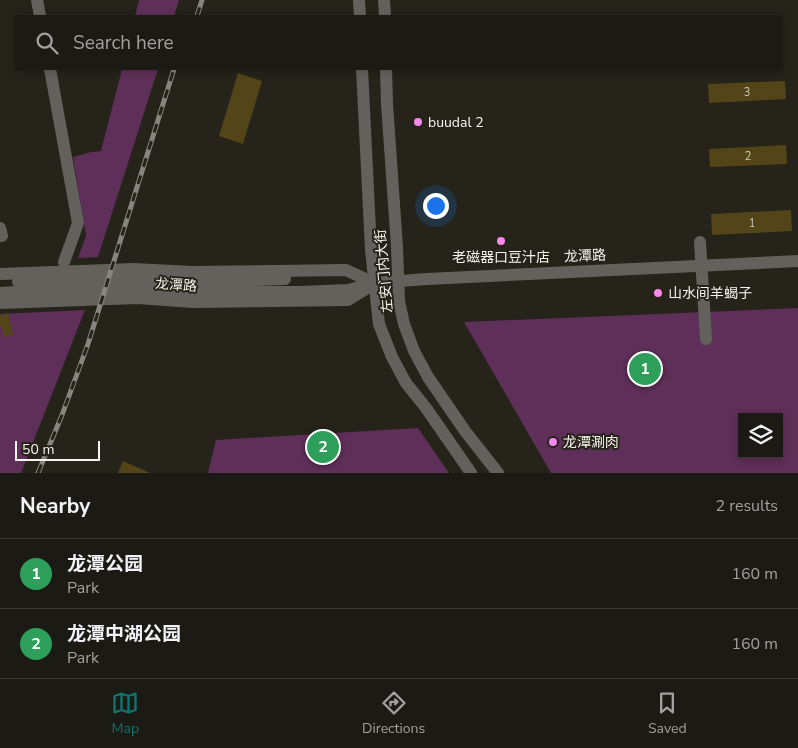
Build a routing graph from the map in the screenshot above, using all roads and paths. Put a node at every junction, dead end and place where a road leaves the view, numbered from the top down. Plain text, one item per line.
1 (37, 0) edge
2 (359, 0) edge
3 (384, 0) edge
4 (40, 15) edge
5 (360, 15) edge
6 (385, 15) edge
7 (50, 70) edge
8 (362, 70) edge
9 (386, 70) edge
10 (700, 242) dead end
11 (798, 260) edge
12 (64, 262) dead end
13 (702, 264) junction
14 (0, 274) edge
15 (398, 281) junction
16 (0, 283) edge
17 (374, 283) junction
18 (0, 293) edge
19 (0, 303) edge
20 (706, 339) dead end
21 (471, 473) edge
22 (498, 473) edge

1 - 4 street
2 - 5 street
3 - 6 street
7 - 12 street
8 - 17 street, 左安门内大街
9 - 15 street, 左安门内大街
10 - 13 street
11 - 13 street, 龙潭路
13 - 15 street, 龙潭路
13 - 20 street
14 - 17 street, 龙潭路
15 - 17 street, 龙潭路
15 - 22 street, 左安门内大街
16 - 17 street, 龙潭路
17 - 18 street, 龙潭路
17 - 19 street, 龙潭路
17 - 21 street, 左安门内大街

